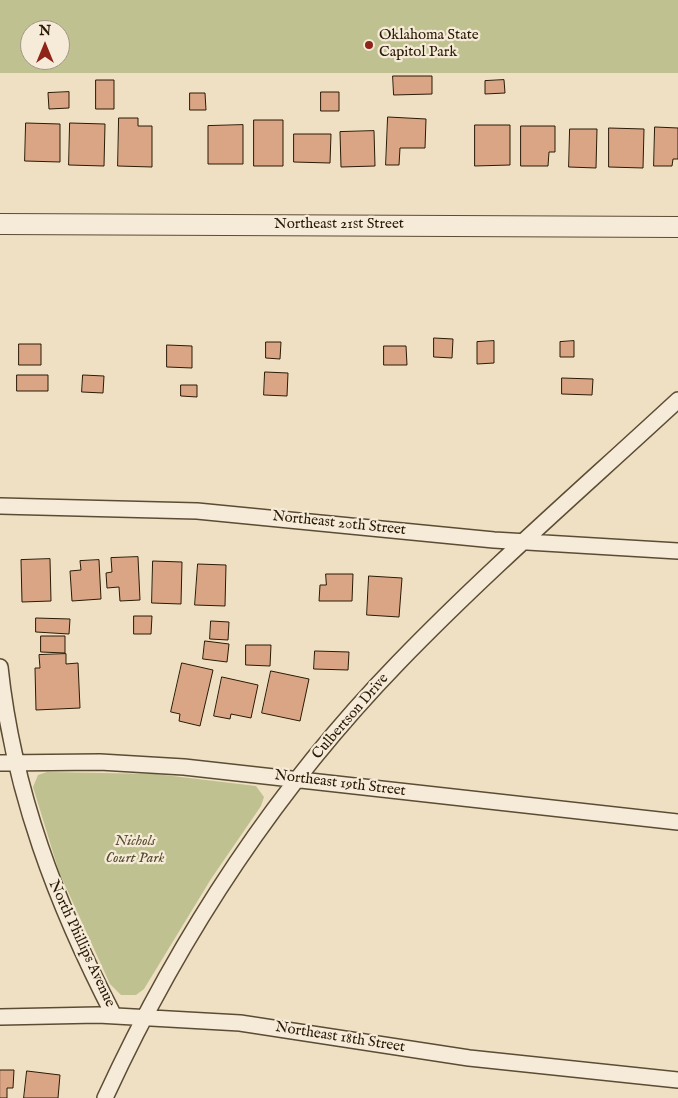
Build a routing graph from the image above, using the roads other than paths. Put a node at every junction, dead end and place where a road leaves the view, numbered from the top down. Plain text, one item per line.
1 (0, 224) edge
2 (678, 227) edge
3 (678, 400) edge
4 (0, 506) edge
5 (522, 542) junction
6 (678, 551) edge
7 (0, 667) edge
8 (16, 762) junction
9 (0, 763) edge
10 (299, 780) junction
11 (678, 822) edge
12 (114, 1016) junction
13 (144, 1016) junction
14 (0, 1017) edge
15 (678, 1080) edge
16 (105, 1098) edge

1 - 2 street, Northeast 21st Street
3 - 5 street, Culbertson Drive
4 - 5 street, Northeast 20th Street
5 - 6 street, Northeast 20th Street
5 - 10 street, Culbertson Drive
7 - 8 street, North Phillips Avenue
8 - 9 street, Northeast 19th Street
8 - 10 street, Northeast 19th Street
8 - 12 street, North Phillips Avenue
10 - 11 street, Northeast 19th Street
10 - 13 street, Culbertson Drive
12 - 13 street, Northeast 18th Street
12 - 14 street, Northeast 18th Street
13 - 15 street, Northeast 18th Street
13 - 16 street, Culbertson Drive

